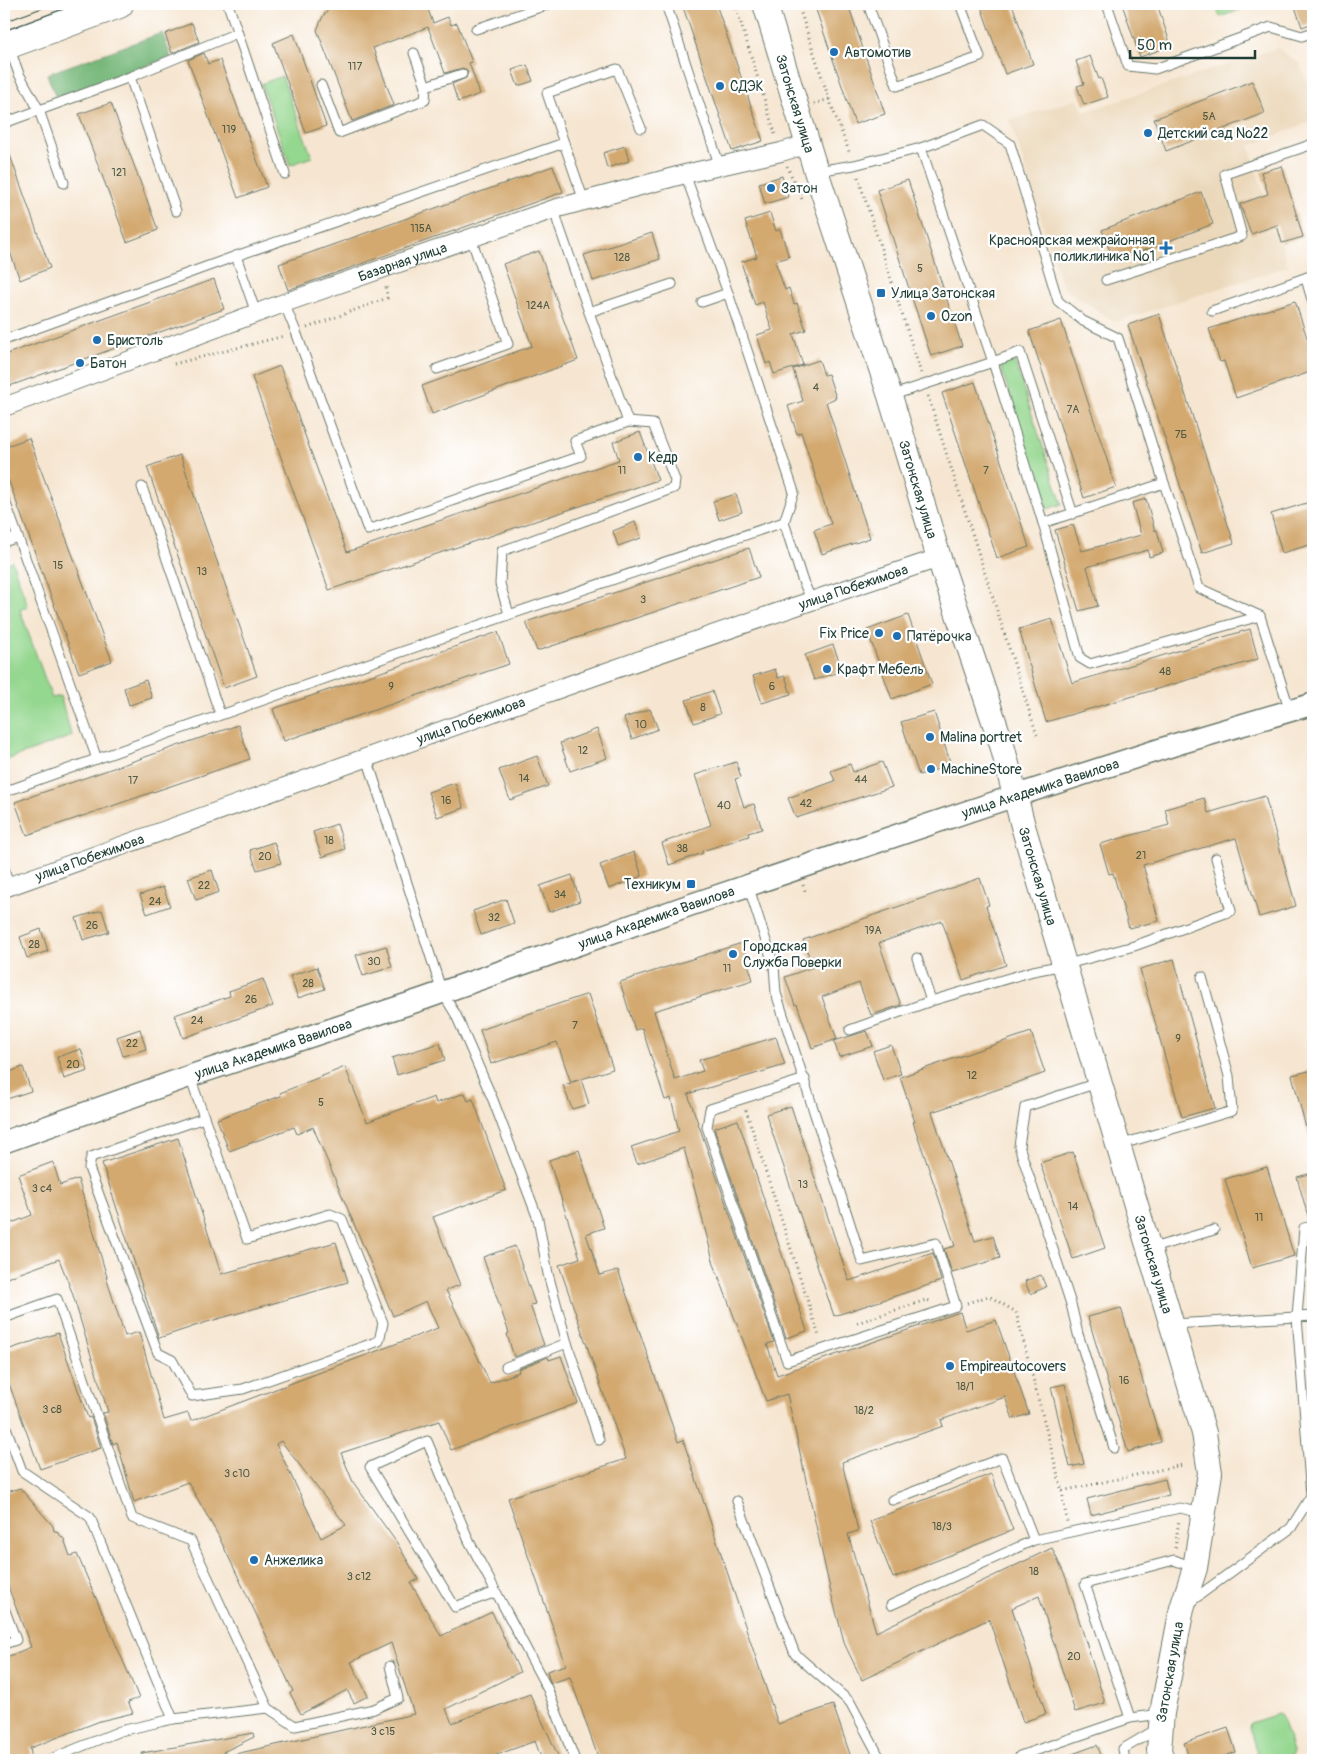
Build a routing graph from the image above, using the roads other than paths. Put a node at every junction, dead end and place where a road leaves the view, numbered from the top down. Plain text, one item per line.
1 (119, 4) edge
2 (228, 4) edge
3 (549, 4) edge
4 (666, 4) edge
5 (765, 4) edge
6 (868, 4) edge
7 (960, 4) edge
8 (1107, 4) edge
9 (476, 29) dead end
10 (1313, 32) edge
11 (237, 33) junction
12 (6, 45) edge
13 (414, 53) dead end
14 (462, 74) dead end
15 (130, 77) junction
16 (321, 85) dead end
17 (426, 86) junction
18 (39, 110) junction
19 (4, 123) edge
20 (641, 128) dead end
21 (564, 143) junction
22 (808, 144) junction
23 (1313, 144) edge
24 (921, 148) junction
25 (720, 167) junction
26 (816, 171) junction
27 (285, 174) dead end
28 (685, 174) junction
29 (64, 183) dead end
30 (584, 201) junction
31 (554, 209) junction
32 (176, 211) dead end
33 (470, 238) junction
34 (236, 256) junction
35 (1309, 277) edge
36 (1106, 280) dead end
37 (672, 284) dead end
38 (728, 293) junction
39 (702, 302) dead end
40 (284, 303) junction
41 (1313, 303) edge
42 (1212, 311) dead end
43 (589, 312) junction
44 (256, 313) junction
45 (4, 340) edge
46 (993, 362) junction
47 (437, 369) dead end
48 (890, 396) junction
49 (4, 407) edge
50 (628, 422) junction
51 (1164, 483) junction
52 (142, 487) dead end
53 (4, 498) edge
54 (1074, 514) junction
55 (784, 522) junction
56 (1043, 524) junction
57 (17, 537) junction
58 (4, 542) edge
59 (939, 558) junction
60 (812, 601) junction
61 (509, 614) junction
62 (1260, 616) junction
63 (1313, 704) edge
64 (1290, 711) junction
65 (220, 714) junction
66 (367, 758) junction
67 (97, 759) junction
68 (4, 792) edge
69 (1015, 795) junction
70 (1216, 858) dead end
71 (4, 868) edge
72 (748, 885) junction
73 (6, 887) edge
74 (917, 958) dead end
75 (1064, 965) junction
76 (1202, 977) dead end
77 (442, 992) junction
78 (931, 1001) junction
79 (850, 1030) dead end
80 (190, 1076) junction
81 (805, 1079) junction
82 (1100, 1082) junction
83 (204, 1118) junction
84 (4, 1142) edge
85 (1119, 1145) junction
86 (1313, 1226) edge
87 (1214, 1230) dead end
88 (1149, 1249) junction
89 (1313, 1316) edge
90 (1298, 1317) junction
91 (4, 1318) edge
92 (1171, 1324) junction
93 (567, 1343) junction
94 (506, 1368) dead end
95 (4, 1422) edge
96 (599, 1440) dead end
97 (1114, 1448) dead end
98 (1312, 1493) edge
99 (892, 1500) dead end
100 (737, 1501) dead end
101 (1204, 1514) junction
102 (1034, 1540) junction
103 (1195, 1568) junction
104 (496, 1592) junction
105 (891, 1605) dead end
106 (4, 1608) edge
107 (1182, 1608) junction
108 (4, 1644) edge
109 (390, 1666) dead end
110 (268, 1708) junction
111 (1130, 1718) junction
112 (173, 1719) junction
113 (1161, 1720) junction
114 (1020, 1756) dead end
115 (53, 1758) dead end
116 (575, 1760) edge
117 (880, 1760) edge
118 (1125, 1760) edge
119 (1162, 1760) edge

1 - 12 highway
2 - 11 lane
3 - 9 lane
4 - 25 lane
5 - 22 main road, Затонская улица
6 - 7 lane
8 - 10 lane
11 - 15 lane
11 - 27 lane
12 - 18 lane
13 - 17 lane
14 - 17 lane
15 - 18 lane
15 - 32 lane
16 - 17 lane
18 - 19 lane
18 - 29 lane
20 - 21 lane
21 - 30 lane
21 - 34 lane
22 - 25 street, Базарная улица
22 - 26 main road, Затонская улица
23 - 36 lane
24 - 26 lane
24 - 46 lane
24 - 51 lane
25 - 28 street, Базарная улица
26 - 48 main road, Затонская улица
28 - 30 street, Базарная улица
28 - 38 lane
30 - 31 street, Базарная улица
31 - 33 street, Базарная улица
31 - 43 lane
33 - 40 street, Базарная улица
33 - 47 lane
34 - 44 lane
34 - 45 lane
35 - 41 lane
35 - 42 lane
37 - 43 lane
38 - 39 lane
38 - 55 lane
40 - 44 street, Базарная улица
40 - 50 lane
43 - 50 lane
44 - 49 street, Базарная улица
46 - 48 lane
46 - 54 lane
46 - 56 lane
48 - 59 main road, Затонская улица
50 - 61 lane
51 - 54 lane
51 - 62 lane
52 - 65 lane
53 - 57 lane
54 - 56 lane
55 - 60 lane
55 - 61 lane
56 - 62 lane
57 - 58 lane
57 - 67 lane
59 - 60 street, улица Побежимова
59 - 69 main road, Затонская улица
60 - 66 street, улица Побежимова
61 - 65 lane
62 - 64 lane
63 - 64 street, улица Академика Вавилова
64 - 69 street, улица Академика Вавилова
65 - 67 lane
66 - 73 street, улица Побежимова
66 - 77 lane
67 - 68 lane
69 - 72 street, улица Академика Вавилова
69 - 75 main road, Затонская улица
70 - 75 lane
71 - 73 lane
72 - 77 street, улица Академика Вавилова
72 - 81 lane
74 - 78 lane
75 - 78 lane
75 - 82 main road, Затонская улица
76 - 85 lane
77 - 80 street, улица Академика Вавилова
77 - 93 lane
78 - 79 lane
80 - 83 lane
80 - 84 street, улица Академика Вавилова
81 - 81 lane
82 - 85 main road, Затонская улица
82 - 97 lane
83 - 83 lane
85 - 88 main road, Затонская улица
86 - 90 lane
87 - 88 lane
88 - 92 main road, Затонская улица
89 - 90 lane
90 - 92 lane
90 - 98 lane
91 - 110 lane
92 - 101 main road, Затонская улица
93 - 94 lane
93 - 96 lane
95 - 112 lane
98 - 107 lane
99 - 102 lane
100 - 117 lane
101 - 102 lane
101 - 103 main road, Затонская улица
102 - 105 lane
103 - 107 main road, Затонская улица
103 - 111 lane
104 - 104 lane
104 - 116 lane
106 - 108 lane
107 - 113 main road, Затонская улица
109 - 110 lane
110 - 112 lane
111 - 113 lane
111 - 114 lane
112 - 115 lane
113 - 118 lane
113 - 119 main road, Затонская улица

